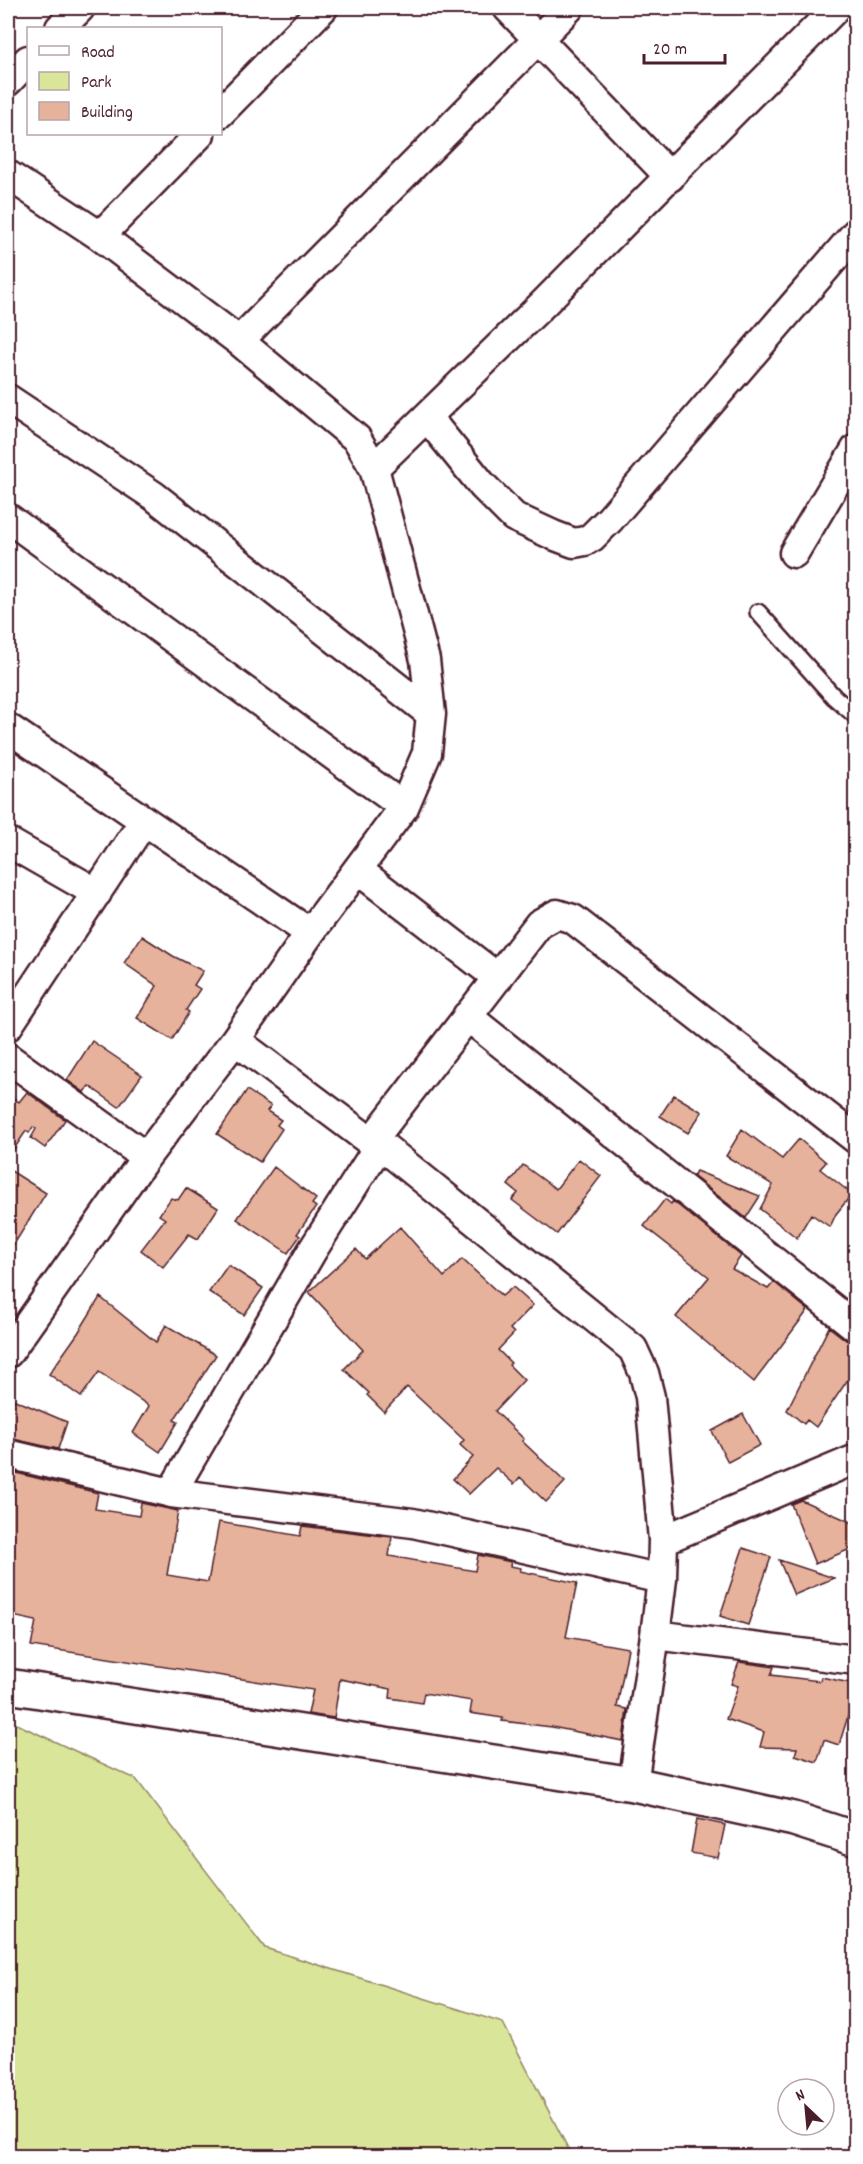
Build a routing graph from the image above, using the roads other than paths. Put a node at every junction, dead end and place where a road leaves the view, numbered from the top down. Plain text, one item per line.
1 (80, 8) edge
2 (323, 8) edge
3 (508, 8) edge
4 (569, 8) edge
5 (836, 8) edge
6 (61, 27) edge
7 (539, 39) junction
8 (27, 61) edge
9 (8, 81) edge
10 (222, 111) edge
11 (199, 135) edge
12 (8, 175) edge
13 (670, 177) junction
14 (855, 233) edge
15 (100, 236) junction
16 (239, 341) junction
17 (10, 405) edge
18 (427, 417) junction
19 (855, 449) edge
20 (374, 468) junction
21 (8, 518) edge
22 (794, 553) dead end
23 (758, 612) dead end
24 (430, 714) junction
25 (855, 716) edge
26 (8, 728) edge
27 (404, 807) junction
28 (144, 821) junction
29 (8, 842) edge
30 (358, 870) junction
31 (97, 892) junction
32 (310, 933) junction
33 (498, 978) junction
34 (467, 1016) junction
35 (8, 1026) edge
36 (235, 1040) junction
37 (8, 1058) edge
38 (855, 1139) edge
39 (376, 1143) junction
40 (146, 1157) junction
41 (855, 1327) edge
42 (8, 1353) edge
43 (8, 1454) edge
44 (855, 1460) edge
45 (171, 1493) junction
46 (663, 1540) junction
47 (662, 1579) junction
48 (655, 1635) junction
49 (855, 1660) edge
50 (8, 1686) edge
51 (633, 1784) junction
52 (855, 1839) edge

1 - 6 street
2 - 10 street
3 - 7 street
4 - 7 street
5 - 13 street
7 - 13 street
7 - 16 street
8 - 9 street
11 - 15 street
12 - 15 street
13 - 18 street
14 - 18 street
15 - 16 street
16 - 20 street
17 - 24 street
18 - 20 street
19 - 22 street
20 - 24 street
21 - 27 street
23 - 25 lane
24 - 27 street
26 - 28 street
27 - 30 street
28 - 31 street
28 - 32 street
29 - 31 street
30 - 32 street
30 - 33 street
31 - 35 street
32 - 36 street
33 - 34 street
33 - 38 street
34 - 39 street
34 - 41 street
36 - 39 street
36 - 40 street
37 - 40 street
39 - 45 street
39 - 46 street
40 - 42 street
43 - 45 street
44 - 46 street
45 - 47 street
46 - 47 street
47 - 48 street
48 - 49 street
48 - 51 street
50 - 51 street
51 - 52 street

